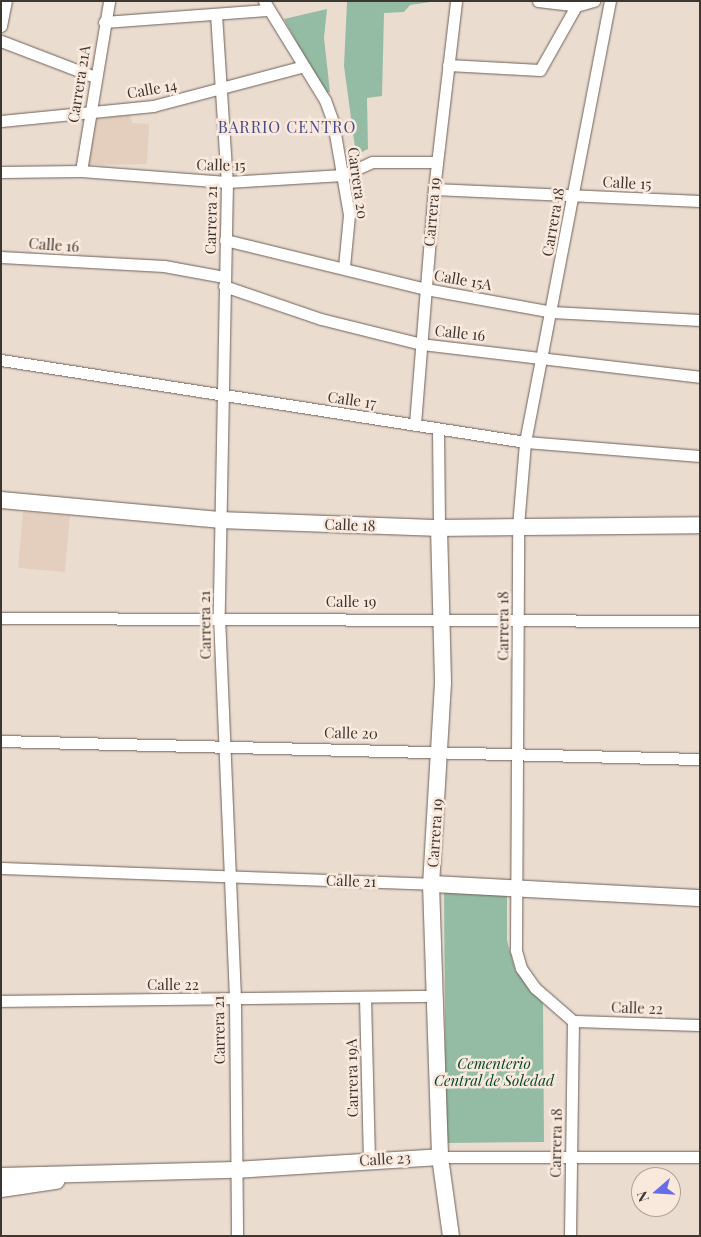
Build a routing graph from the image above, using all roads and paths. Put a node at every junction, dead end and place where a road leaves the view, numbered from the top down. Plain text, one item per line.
1 (6, 1) edge
2 (109, 1) edge
3 (456, 1) edge
4 (538, 1) edge
5 (594, 1) edge
6 (610, 1) edge
7 (265, 6) edge
8 (576, 6) junction
9 (216, 14) junction
10 (104, 22) junction
11 (1, 26) edge
12 (1, 41) edge
13 (448, 64) junction
14 (304, 66) junction
15 (95, 77) junction
16 (223, 90) junction
17 (89, 114) junction
18 (1, 121) edge
19 (437, 162) junction
20 (81, 171) junction
21 (1, 172) edge
22 (343, 175) junction
23 (227, 182) junction
24 (434, 189) junction
25 (572, 196) junction
26 (700, 201) edge
27 (225, 240) junction
28 (1, 257) edge
29 (344, 267) junction
30 (224, 282) junction
31 (426, 289) junction
32 (552, 312) junction
33 (700, 320) edge
34 (421, 344) junction
35 (543, 357) junction
36 (1, 360) edge
37 (700, 377) edge
38 (219, 398) junction
39 (415, 424) junction
40 (438, 429) junction
41 (526, 442) junction
42 (700, 456) edge
43 (1, 500) edge
44 (219, 520) junction
45 (700, 525) edge
46 (518, 526) junction
47 (439, 528) junction
48 (219, 616) junction
49 (443, 617) junction
50 (1, 618) edge
51 (519, 620) junction
52 (700, 622) edge
53 (1, 741) edge
54 (222, 745) junction
55 (442, 750) junction
56 (517, 752) junction
57 (700, 758) edge
58 (1, 868) edge
59 (228, 877) junction
60 (431, 884) junction
61 (515, 887) junction
62 (700, 898) edge
63 (435, 996) junction
64 (365, 997) junction
65 (235, 1000) junction
66 (1, 1001) edge
67 (574, 1021) junction
68 (700, 1026) edge
69 (570, 1156) junction
70 (440, 1157) junction
71 (700, 1157) edge
72 (369, 1159) junction
73 (235, 1170) junction
74 (1, 1176) edge
75 (70, 1176) junction
76 (1, 1190) edge
77 (237, 1236) edge
78 (451, 1236) edge
79 (570, 1236) edge

1 - 11 street
2 - 10 street, Carrera 21A
3 - 13 street, Carrera 19
4 - 8 street
5 - 8 street
6 - 25 street, Carrera 18
7 - 9 street
7 - 14 street, Carrera 20
8 - 13 street
9 - 10 street
9 - 16 street, Carrera 21
10 - 15 street, Carrera 21A
12 - 15 street
13 - 19 street, Carrera 19
14 - 16 street, Calle 14
14 - 22 street, Carrera 20
15 - 17 street, Carrera 21A
16 - 17 street, Calle 14
16 - 23 street, Carrera 21
17 - 18 street, Calle 14
17 - 20 street, Carrera 21A
19 - 22 street, Calle 15
19 - 24 street, Carrera 19
20 - 21 street, Calle 15
20 - 23 street, Calle 15
22 - 23 street, Calle 15
22 - 29 street, Carrera 20
23 - 27 street, Carrera 21
24 - 25 street, Calle 15
24 - 31 street, Carrera 19
25 - 26 street, Calle 15
25 - 32 street, Carrera 18
27 - 29 street, Calle 15A
27 - 30 street, Carrera 21
28 - 30 street, Calle 16
29 - 31 street, Calle 15A
30 - 34 street, Calle 16
30 - 38 street, Carrera 21
31 - 32 street, Calle 15A
31 - 34 street, Carrera 19
32 - 33 street, Calle 15A
32 - 35 street, Carrera 18
34 - 35 street, Calle 16
34 - 39 street, Carrera 19
35 - 37 street, Calle 16
35 - 41 street, Carrera 18
36 - 38 street, Calle 17
38 - 39 street, Calle 17
38 - 44 street, Carrera 21
39 - 40 street, Calle 17
40 - 41 street, Calle 17
40 - 47 street, Carrera 19
41 - 42 street, Calle 17
41 - 46 street, Carrera 18
43 - 44 street, Calle 18
44 - 47 street, Calle 18
44 - 48 street, Carrera 21
45 - 46 street, Calle 18
46 - 47 street, Calle 18
46 - 51 street, Carrera 18
47 - 49 street, Carrera 19
48 - 49 street, Calle 19
48 - 50 street, Calle 19
48 - 54 street, Carrera 21
49 - 51 street, Calle 19
49 - 55 street, Carrera 19
51 - 52 street, Calle 19
51 - 56 street, Carrera 18
53 - 54 street, Calle 20
54 - 55 street, Calle 20
54 - 59 street, Carrera 21
55 - 56 street, Calle 20
55 - 60 street, Carrera 19
56 - 57 street, Calle 20
56 - 61 street, Carrera 18
58 - 59 street, Calle 21
59 - 60 street, Calle 21
59 - 65 street, Carrera 21
60 - 61 street, Calle 21
60 - 63 street, Carrera 19
61 - 62 street, Calle 21
61 - 67 street, Carrera 18
63 - 64 street, Calle 22
63 - 70 street, Carrera 19
64 - 65 street, Calle 22
64 - 72 street, Carrera 19A
65 - 66 street, Calle 22
65 - 73 street, Carrera 21
67 - 68 street, Calle 22
67 - 69 street, Carrera 18
69 - 70 street, Calle 23
69 - 71 street, Calle 23
69 - 79 street, Carrera 18
70 - 72 street, Calle 23
70 - 78 street, Carrera 19
72 - 73 street, Calle 23
73 - 75 street, Calle 23
73 - 77 street, Carrera 21
74 - 75 street, Calle 23
75 - 76 street, Calle 23

